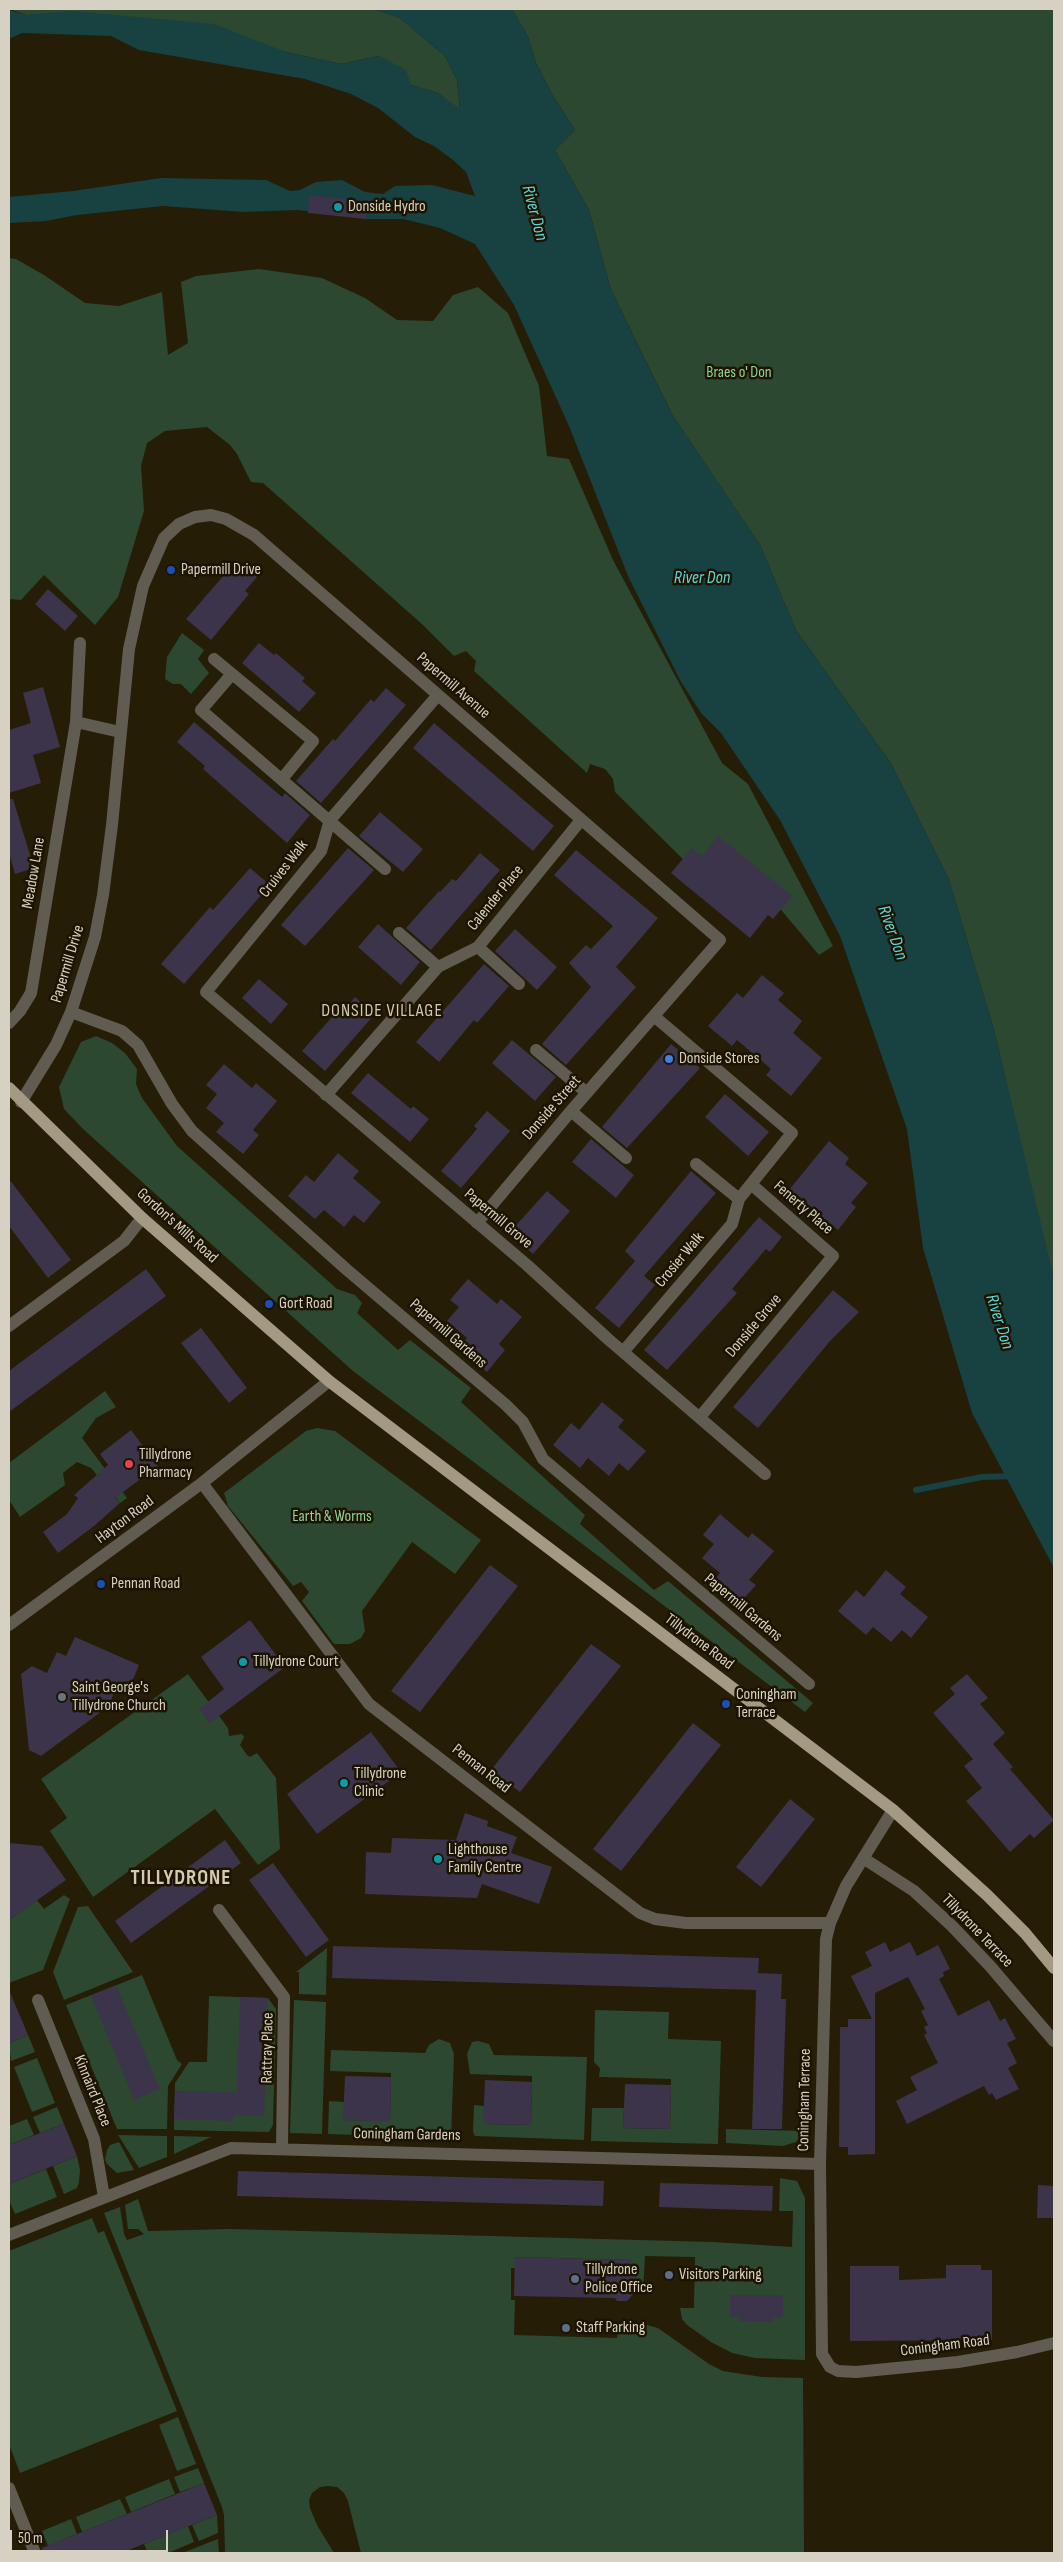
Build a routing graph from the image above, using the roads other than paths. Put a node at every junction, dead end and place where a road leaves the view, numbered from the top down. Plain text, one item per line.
1 (195, 517) joint
2 (80, 642) dead end
3 (214, 659) dead end
4 (232, 674) junction
5 (438, 695) junction
6 (76, 722) junction
7 (120, 732) junction
8 (282, 779) junction
9 (330, 820) junction
10 (581, 820) junction
11 (385, 870) dead end
12 (679, 904) joint
13 (399, 933) dead end
14 (478, 947) junction
15 (438, 967) junction
16 (518, 984) dead end
17 (206, 992) joint
18 (70, 1012) junction
19 (655, 1017) junction
20 (9, 1023) edge
21 (536, 1050) dead end
22 (9, 1088) edge
23 (587, 1093) junction
24 (326, 1095) junction
25 (21, 1102) junction
26 (571, 1111) junction
27 (626, 1158) dead end
28 (696, 1164) dead end
29 (751, 1184) junction
30 (739, 1200) junction
31 (142, 1218) junction
32 (477, 1223) junction
33 (833, 1256) joint
34 (9, 1326) edge
35 (623, 1352) junction
36 (329, 1381) junction
37 (700, 1417) junction
38 (765, 1474) dead end
39 (202, 1483) junction
40 (9, 1625) edge
41 (809, 1684) dead end
42 (893, 1810) junction
43 (863, 1858) junction
44 (219, 1910) dead end
45 (830, 1923) junction
46 (1054, 1968) edge
47 (38, 2000) dead end
48 (1054, 2042) edge
49 (282, 2148) junction
50 (820, 2164) junction
51 (104, 2197) junction
52 (9, 2235) edge
53 (1054, 2343) edge
54 (838, 2371) joint
55 (9, 2488) edge
56 (35, 2553) edge

1 - 5 street, Papermill Avenue
1 - 7 street, Papermill Drive
2 - 6 street, Meadow Lane
3 - 4 street
4 - 8 street
4 - 8 street
5 - 9 street, Cruives Walk
5 - 10 street, Papermill Avenue
6 - 7 street
6 - 20 street, Meadow Lane
7 - 18 street, Papermill Drive
8 - 9 street
9 - 11 street
9 - 17 street, Cruives Walk
10 - 12 street, Papermill Avenue
10 - 14 street, Calender Place
12 - 19 street, Donside Street
13 - 15 street
14 - 15 street, Calender Place
14 - 16 street
15 - 24 street, Calender Place
17 - 24 street, Papermill Grove
18 - 25 street, Papermill Drive
18 - 41 street, Papermill Gardens
19 - 23 street, Donside Street
19 - 29 street, Crosier Walk
21 - 23 street
22 - 25 main road, Gordon's Mills Road
23 - 26 street, Donside Street
24 - 32 street, Papermill Grove
25 - 31 main road, Gordon's Mills Road
26 - 27 street
26 - 32 street, Donside Street
28 - 30 street
29 - 30 street, Crosier Walk
29 - 33 street, Fenerty Place
30 - 35 street, Crosier Walk
31 - 34 street
31 - 36 main road, Gordon's Mills Road
32 - 35 street, Papermill Grove
33 - 37 street, Donside Grove
35 - 37 street, Papermill Grove
36 - 39 street, Hayton Road
36 - 42 main road, Tillydrone Road
37 - 38 street, Papermill Grove
39 - 40 street, Hayton Road
39 - 45 street, Pennan Road
42 - 43 street, Coningham Terrace
42 - 46 main road, Tillydrone Road
43 - 45 street, Coningham Terrace
43 - 48 street, Tillydrone Terrace
44 - 49 street, Rattray Place
45 - 50 street, Coningham Terrace
47 - 51 street, Kinnaird Place
49 - 50 street, Coningham Gardens
49 - 51 street, Coningham Gardens
50 - 54 street, Coningham Terrace
51 - 52 street, Coningham Gardens
53 - 54 street, Coningham Road
55 - 56 street

